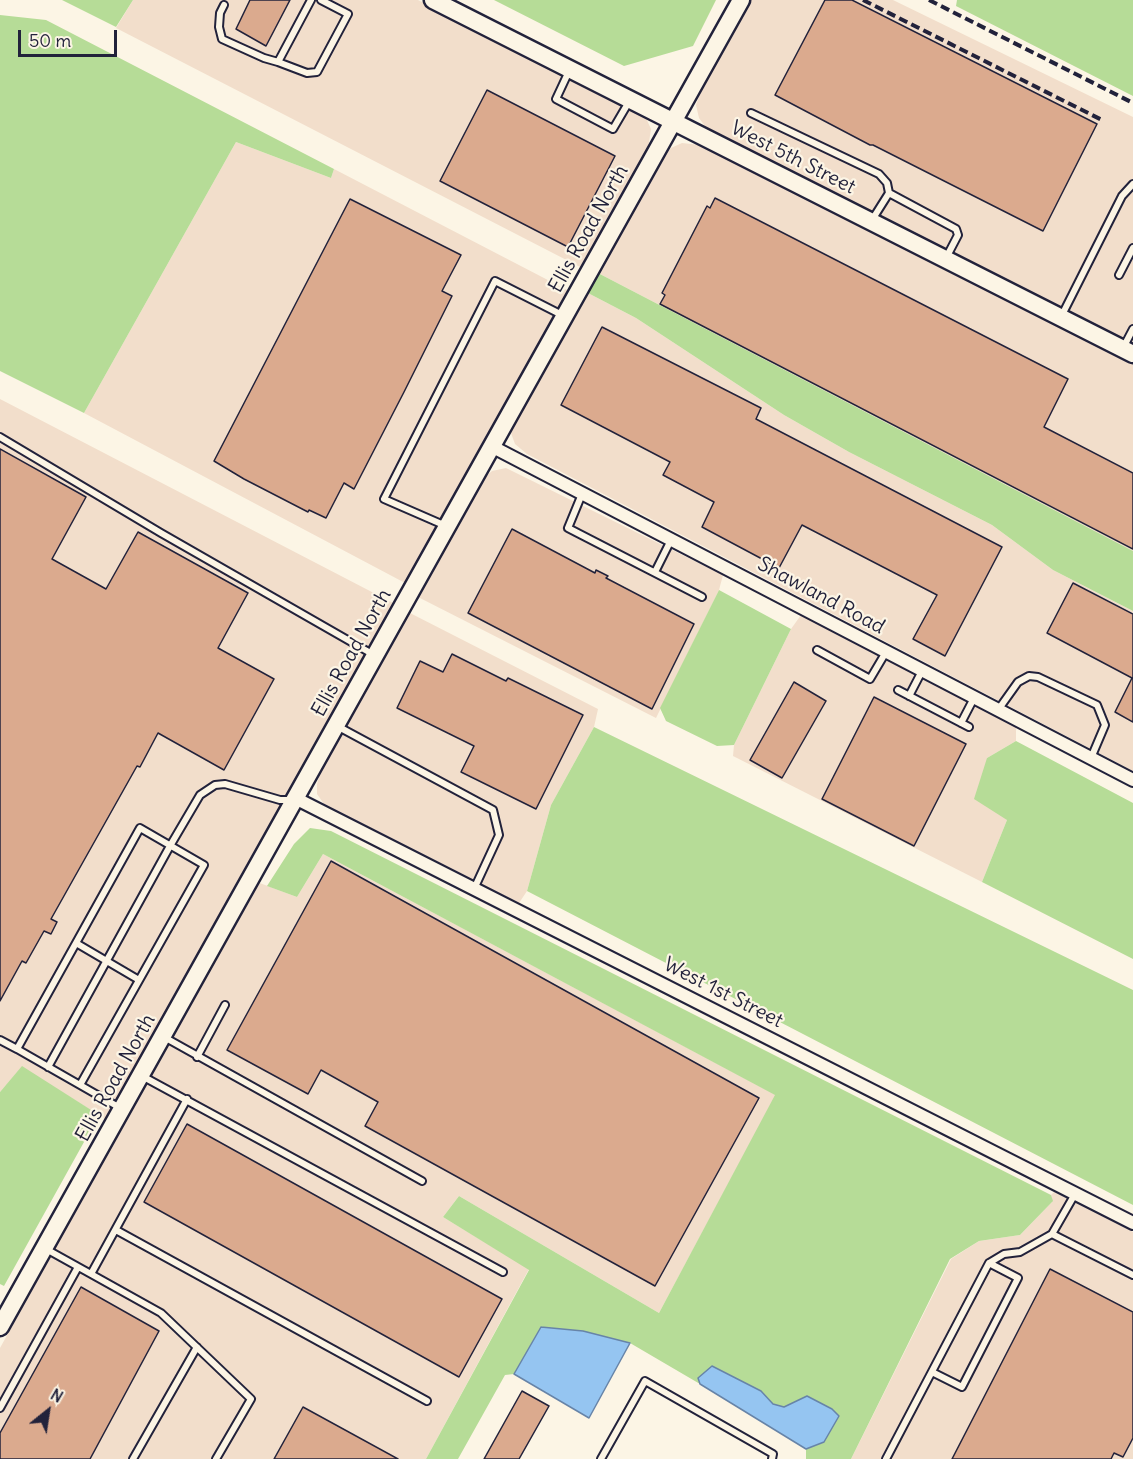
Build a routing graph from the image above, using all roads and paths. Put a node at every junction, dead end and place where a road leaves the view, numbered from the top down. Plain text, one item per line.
1 (311, 0) edge
2 (321, 0) edge
3 (433, 0) edge
4 (741, 0) edge
5 (224, 5) dead end
6 (278, 62) junction
7 (570, 69) junction
8 (630, 99) junction
9 (751, 113) dead end
10 (672, 121) junction
11 (1133, 184) edge
12 (889, 193) junction
13 (871, 221) junction
14 (1133, 248) edge
15 (946, 258) junction
16 (1119, 274) dead end
17 (564, 316) junction
18 (1060, 317) junction
19 (1133, 329) edge
20 (1128, 351) edge
21 (0, 437) edge
22 (491, 446) junction
23 (582, 494) junction
24 (447, 526) junction
25 (671, 540) junction
26 (655, 572) junction
27 (702, 597) dead end
28 (817, 651) dead end
29 (885, 652) junction
30 (375, 655) junction
31 (922, 671) junction
32 (898, 690) dead end
33 (909, 696) junction
34 (974, 697) junction
35 (998, 710) junction
36 (961, 723) junction
37 (337, 725) junction
38 (969, 727) dead end
39 (1091, 758) junction
40 (1133, 780) edge
41 (295, 798) junction
42 (170, 846) junction
43 (474, 889) junction
44 (76, 943) junction
45 (105, 961) junction
46 (139, 980) junction
47 (225, 1005) dead end
48 (163, 1036) junction
49 (0, 1040) edge
50 (18, 1049) junction
51 (197, 1057) junction
52 (48, 1067) junction
53 (142, 1076) junction
54 (80, 1085) junction
55 (187, 1099) junction
56 (122, 1109) junction
57 (422, 1181) dead end
58 (1075, 1193) junction
59 (1133, 1223) edge
60 (116, 1230) junction
61 (1052, 1234) junction
62 (45, 1248) junction
63 (989, 1263) junction
64 (78, 1267) junction
65 (503, 1272) dead end
66 (91, 1274) junction
67 (1133, 1275) edge
68 (4, 1309) edge
69 (0, 1327) edge
70 (197, 1347) junction
71 (932, 1372) junction
72 (427, 1401) dead end
73 (0, 1408) edge
74 (133, 1459) edge
75 (216, 1459) edge
76 (601, 1459) edge
77 (772, 1459) edge
78 (886, 1459) edge

1 - 6 lane
2 - 6 lane
3 - 7 street, West 5th Street
4 - 10 street, Ellis Road North
5 - 6 lane
7 - 8 street, West 5th Street
7 - 8 lane
8 - 10 street, West 5th Street
9 - 12 lane
10 - 13 street, West 5th Street
10 - 17 street, Ellis Road North
11 - 18 lane
12 - 13 lane
12 - 15 lane
13 - 15 street, West 5th Street
14 - 16 lane
15 - 18 street, West 5th Street
17 - 22 street, Ellis Road North
17 - 24 lane
18 - 20 street, West 5th Street
19 - 20 lane
21 - 30 lane
22 - 23 street, Shawland Road
22 - 24 street, Ellis Road North
23 - 25 street, Shawland Road
23 - 26 lane
24 - 30 street, Ellis Road North
25 - 26 lane
25 - 29 street, Shawland Road
26 - 27 lane
28 - 29 lane
29 - 31 street, Shawland Road
30 - 37 street, Ellis Road North
31 - 33 lane
31 - 34 street, Shawland Road
32 - 33 lane
33 - 36 lane
34 - 35 street, Shawland Road
34 - 36 lane
35 - 39 street, Shawland Road
35 - 39 lane
36 - 38 lane
37 - 41 street, Ellis Road North
37 - 43 lane
39 - 40 street, Shawland Road
41 - 42 lane
41 - 43 street, West 1st Street
41 - 48 street, Ellis Road North
42 - 44 lane
42 - 45 lane
42 - 46 lane
43 - 58 street, West 1st Street
44 - 45 lane
44 - 50 lane
45 - 46 lane
45 - 52 lane
46 - 54 lane
47 - 51 lane
48 - 51 lane
48 - 53 street, Ellis Road North
49 - 50 lane
50 - 52 lane
51 - 57 lane
52 - 54 lane
53 - 55 lane
53 - 56 street, Ellis Road North
54 - 56 lane
55 - 60 lane
55 - 65 lane
56 - 62 street, Ellis Road North
58 - 59 street, West 1st Street
58 - 61 lane
60 - 66 lane
60 - 72 lane
61 - 63 lane
61 - 67 lane
62 - 64 lane
62 - 68 street, Ellis Road North
63 - 71 lane
63 - 71 lane
64 - 66 lane
64 - 73 lane
66 - 70 lane
68 - 69 street, Ellis Road North
70 - 74 lane
70 - 75 lane
71 - 78 lane
76 - 77 lane

